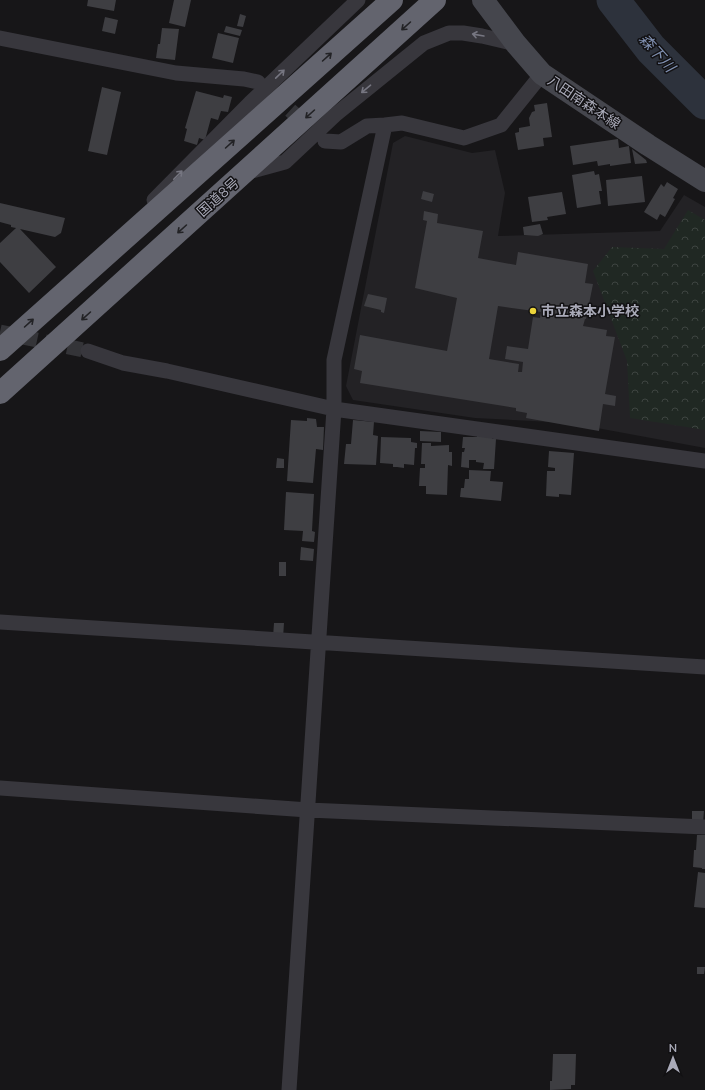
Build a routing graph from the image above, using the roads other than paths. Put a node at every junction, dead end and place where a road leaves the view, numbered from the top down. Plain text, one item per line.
1 (358, 0) edge
2 (392, 0) edge
3 (435, 0) edge
4 (483, 0) edge
5 (0, 38) edge
6 (516, 44) junction
7 (542, 74) junction
8 (258, 82) dead end
9 (385, 125) junction
10 (325, 141) dead end
11 (245, 172) junction
12 (705, 181) edge
13 (93, 265) junction
14 (0, 350) edge
15 (88, 351) tunnel mouth
16 (0, 393) edge
17 (334, 409) junction
18 (705, 461) edge
19 (0, 622) edge
20 (319, 642) junction
21 (705, 667) edge
22 (0, 788) edge
23 (308, 810) junction
24 (705, 827) edge
25 (290, 1090) edge

13 -> 1 street
13 -> 2 highway
3 -> 11 highway, 国道8号
4 - 6 main road, 八田南森本線
5 - 8 street
6 - 7 main road, 八田南森本線
6 -> 11 street
7 - 9 street
7 - 12 main road, 八田南森本線
9 - 10 street
9 - 17 street
11 -> 16 highway, 国道8号
14 -> 13 highway
15 - 17 street
17 - 18 street
17 - 20 street
19 - 20 street
20 - 21 street
20 - 23 street
22 - 23 street
23 - 24 street
23 - 25 street

